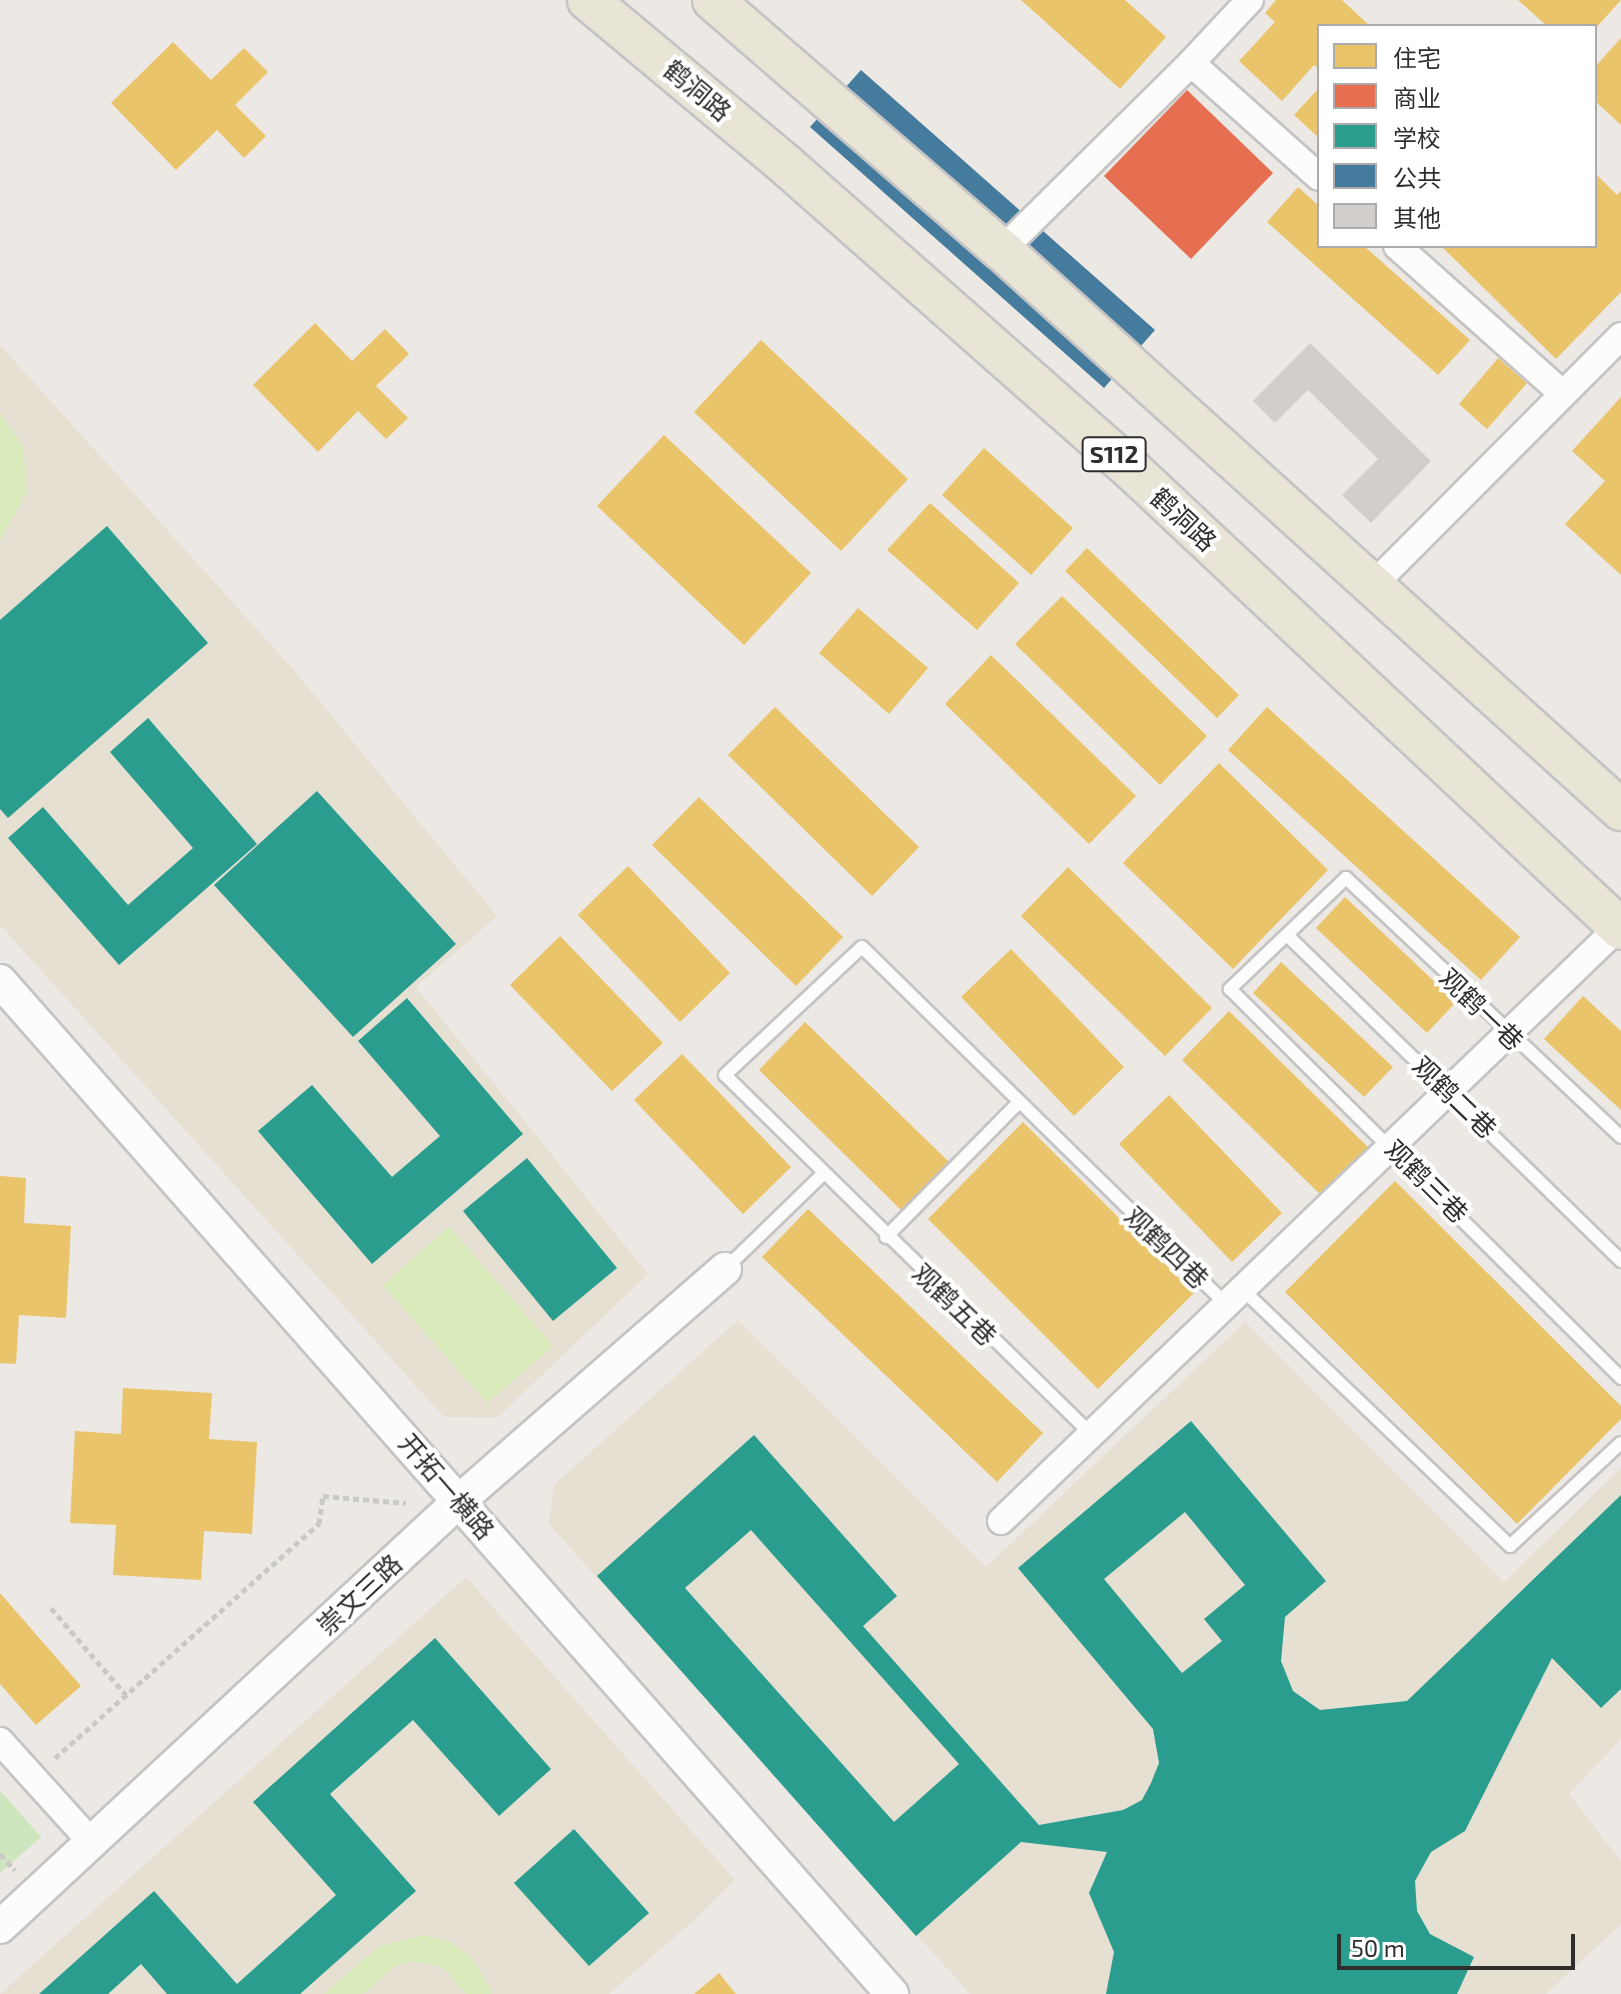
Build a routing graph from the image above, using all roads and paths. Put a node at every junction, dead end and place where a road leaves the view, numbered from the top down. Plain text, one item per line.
1 (588, 0) edge
2 (713, 0) edge
3 (1250, 0) edge
4 (1191, 63) junction
5 (1317, 175) edge
6 (1399, 248) edge
7 (1002, 250) junction
8 (1621, 336) edge
9 (1563, 394) junction
10 (1372, 586) junction
11 (1621, 810) edge
12 (1620, 928) edge
13 (1287, 935) junction
14 (862, 947) joint
15 (0, 981) edge
16 (1507, 1033) junction
17 (1447, 1090) junction
18 (1019, 1102) junction
19 (1621, 1137) edge
20 (1391, 1144) junction
21 (823, 1174) junction
22 (886, 1237) junction
23 (1621, 1261) edge
24 (725, 1269) joint
25 (1232, 1294) junction
26 (1621, 1378) edge
27 (1088, 1431) junction
28 (1621, 1443) edge
29 (459, 1501) junction
30 (406, 1503) dead end
31 (1001, 1521) dead end
32 (51, 1608) dead end
33 (126, 1695) junction
34 (0, 1741) edge
35 (33, 1777) junction
36 (93, 1844) junction
37 (0, 1854) edge
38 (19, 1874) dead end
39 (0, 1927) edge
40 (892, 1994) edge

1 - 12 main road, 鹤洞路 / S112
2 - 7 main road, S112
3 - 4 street
4 - 5 street
4 - 7 street
6 - 9 street
7 - 10 main road, S112
8 - 9 street
9 - 10 street
10 - 11 main road, S112
12 - 16 street
13 - 16 lane, 观鹤一巷
13 - 17 lane, 观鹤二巷
13 - 20 lane, 观鹤三巷
14 - 18 lane, 观鹤四巷
14 - 21 lane, 观鹤五巷
15 - 29 street, 开拓一横路
16 - 17 street
16 - 19 lane, 观鹤一巷
17 - 20 street
17 - 23 lane, 观鹤二巷
18 - 22 lane
18 - 25 lane, 观鹤四巷
20 - 25 street
20 - 26 lane, 观鹤三巷
21 - 22 lane, 观鹤五巷
21 - 24 lane
22 - 27 lane, 观鹤五巷
24 - 29 street, 崇文三路
25 - 27 street
25 - 28 lane, 观鹤四巷
27 - 31 street
29 - 36 street, 崇文三路
29 - 40 street, 开拓一横路
30 - 33 path
32 - 33 path
33 - 35 path
34 - 35 street
35 - 36 street
36 - 39 street, 崇文三路
37 - 38 path

